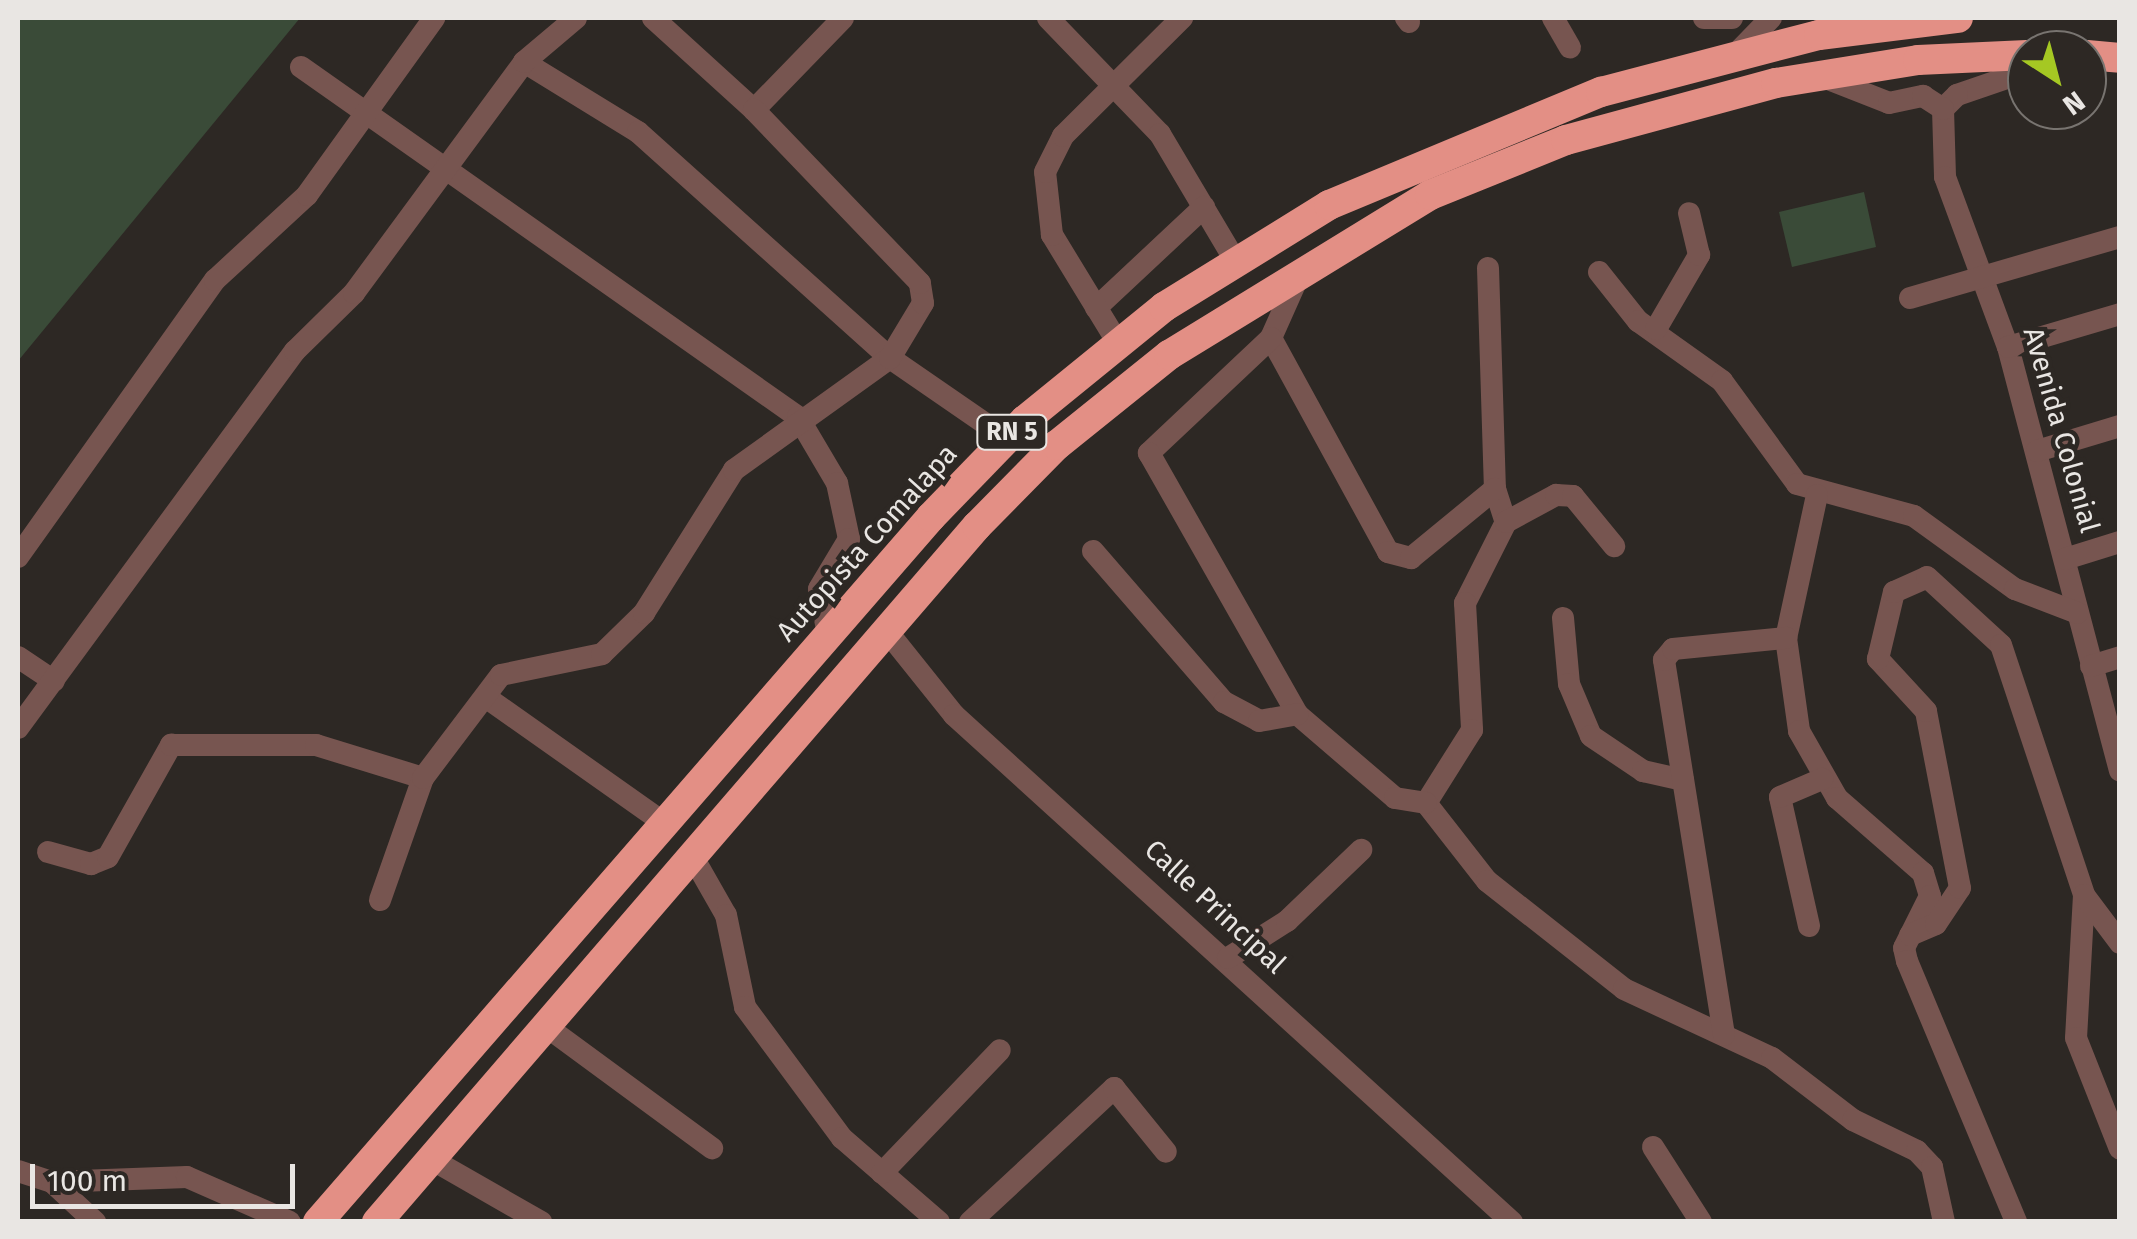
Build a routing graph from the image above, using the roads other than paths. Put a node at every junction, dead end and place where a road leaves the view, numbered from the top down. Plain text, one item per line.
1 (434, 18) edge
2 (576, 18) edge
3 (653, 18) edge
4 (843, 18) edge
5 (1048, 18) edge
6 (1182, 18) edge
7 (1553, 18) edge
8 (1704, 18) edge
9 (1732, 18) edge
10 (1771, 18) edge
11 (1958, 18) edge
12 (1888, 21) edge
13 (1570, 48) dead end
14 (1739, 51) junction
15 (2007, 58) edge
16 (524, 62) junction
17 (301, 68) dead end
18 (1818, 75) junction
19 (2007, 78) edge
20 (1113, 86) junction
21 (1943, 109) junction
22 (366, 110) junction
23 (754, 110) junction
24 (447, 172) junction
25 (1204, 207) junction
26 (1689, 214) dead end
27 (2120, 237) edge
28 (1236, 262) junction
29 (1304, 264) junction
30 (1488, 268) dead end
31 (1599, 272) dead end
32 (1985, 280) junction
33 (1910, 298) dead end
34 (1096, 308) junction
35 (2120, 314) edge
36 (1656, 329) junction
37 (1270, 338) junction
38 (1118, 344) junction
39 (2008, 348) junction
40 (890, 358) junction
41 (798, 417) junction
42 (2120, 426) edge
43 (1006, 438) junction
44 (2037, 451) junction
45 (1494, 489) junction
46 (1817, 494) junction
47 (1506, 522) junction
48 (2120, 542) edge
49 (1614, 546) dead end
50 (1092, 551) dead end
51 (18, 557) edge
52 (2065, 560) junction
53 (2078, 613) junction
54 (1563, 618) dead end
55 (886, 630) junction
56 (828, 634) junction
57 (1786, 638) junction
58 (18, 657) edge
59 (2120, 657) edge
60 (2091, 666) junction
61 (54, 681) junction
62 (487, 698) junction
63 (1297, 714) junction
64 (18, 728) edge
65 (2120, 770) edge
66 (424, 778) junction
67 (1683, 780) junction
68 (1822, 780) junction
69 (1426, 803) junction
70 (663, 822) junction
71 (1361, 850) dead end
72 (48, 852) dead end
73 (694, 859) junction
74 (2084, 894) junction
75 (380, 900) dead end
76 (1809, 926) dead end
77 (1910, 935) junction
78 (2120, 943) edge
79 (1228, 958) junction
80 (547, 1027) junction
81 (1724, 1035) junction
82 (1000, 1050) dead end
83 (1653, 1147) dead end
84 (712, 1148) dead end
85 (2120, 1149) edge
86 (1166, 1152) dead end
87 (431, 1159) junction
88 (18, 1170) edge
89 (882, 1173) junction
90 (52, 1182) junction
91 (923, 1218) edge
92 (95, 1222) edge
93 (290, 1222) edge
94 (318, 1222) edge
95 (377, 1222) edge
96 (541, 1222) edge
97 (970, 1222) edge
98 (1512, 1222) edge
99 (1701, 1222) edge
100 (1944, 1222) edge
101 (2016, 1222) edge

1 - 22 street
2 - 16 street
3 - 23 street
4 - 23 street
5 - 20 street
6 - 20 street
7 - 13 street
8 - 9 street
10 - 14 street
11 - 12 highway, Autopista Comalapa / RN 5
12 - 14 highway, Autopista Comalapa / RN 5
14 - 28 highway, Autopista Comalapa / RN 5
15 - 18 highway, RN 5
16 - 24 street
16 - 40 street
17 - 22 street
18 - 21 street
18 - 29 highway, RN 5
19 - 21 street
20 - 25 street
20 - 34 street
21 - 32 street, Avenida Colonial
22 - 24 street
22 - 51 street
23 - 40 street
24 - 41 street
24 - 61 street
25 - 28 street
25 - 34 street
26 - 36 street
27 - 32 street
28 - 38 highway, Autopista Comalapa / RN 5
29 - 37 street
29 - 55 highway, RN 5
30 - 45 street
31 - 36 street
32 - 33 street
32 - 39 street, Avenida Colonial
34 - 38 street
35 - 39 street
36 - 46 street
37 - 45 street
37 - 63 street
38 - 43 highway, Autopista Comalapa / RN 5
39 - 44 street, Avenida Colonial
40 - 41 street
40 - 43 street
41 - 56 street
41 - 62 street
42 - 44 street
43 - 56 highway, Autopista Comalapa / RN 5
44 - 52 street, Avenida Colonial
45 - 47 street
46 - 53 street
46 - 57 street
47 - 49 street
47 - 69 street
48 - 52 street
50 - 63 street
52 - 53 street, Avenida Colonial
53 - 60 street, Avenida Colonial
54 - 67 street
55 - 73 highway, RN 5
55 - 79 street, Calle Principal
56 - 70 highway, Autopista Comalapa / RN 5
57 - 67 street
57 - 68 street
58 - 61 street
59 - 60 street
60 - 65 street, Avenida Colonial
61 - 64 street
62 - 66 street
62 - 70 street
63 - 69 street
66 - 72 street
66 - 75 street
67 - 81 street
68 - 76 street
68 - 77 street
69 - 81 street
70 - 94 highway, Autopista Comalapa / RN 5
71 - 79 street
73 - 80 highway, RN 5
73 - 89 street
74 - 77 street
74 - 78 street
74 - 85 street
77 - 101 street
79 - 98 street, Calle Principal
80 - 84 street
80 - 87 highway, RN 5
81 - 100 street
82 - 89 street
83 - 99 street
86 - 97 street
87 - 95 highway, RN 5
87 - 96 street
88 - 90 street
89 - 91 street
90 - 92 street
90 - 93 street

